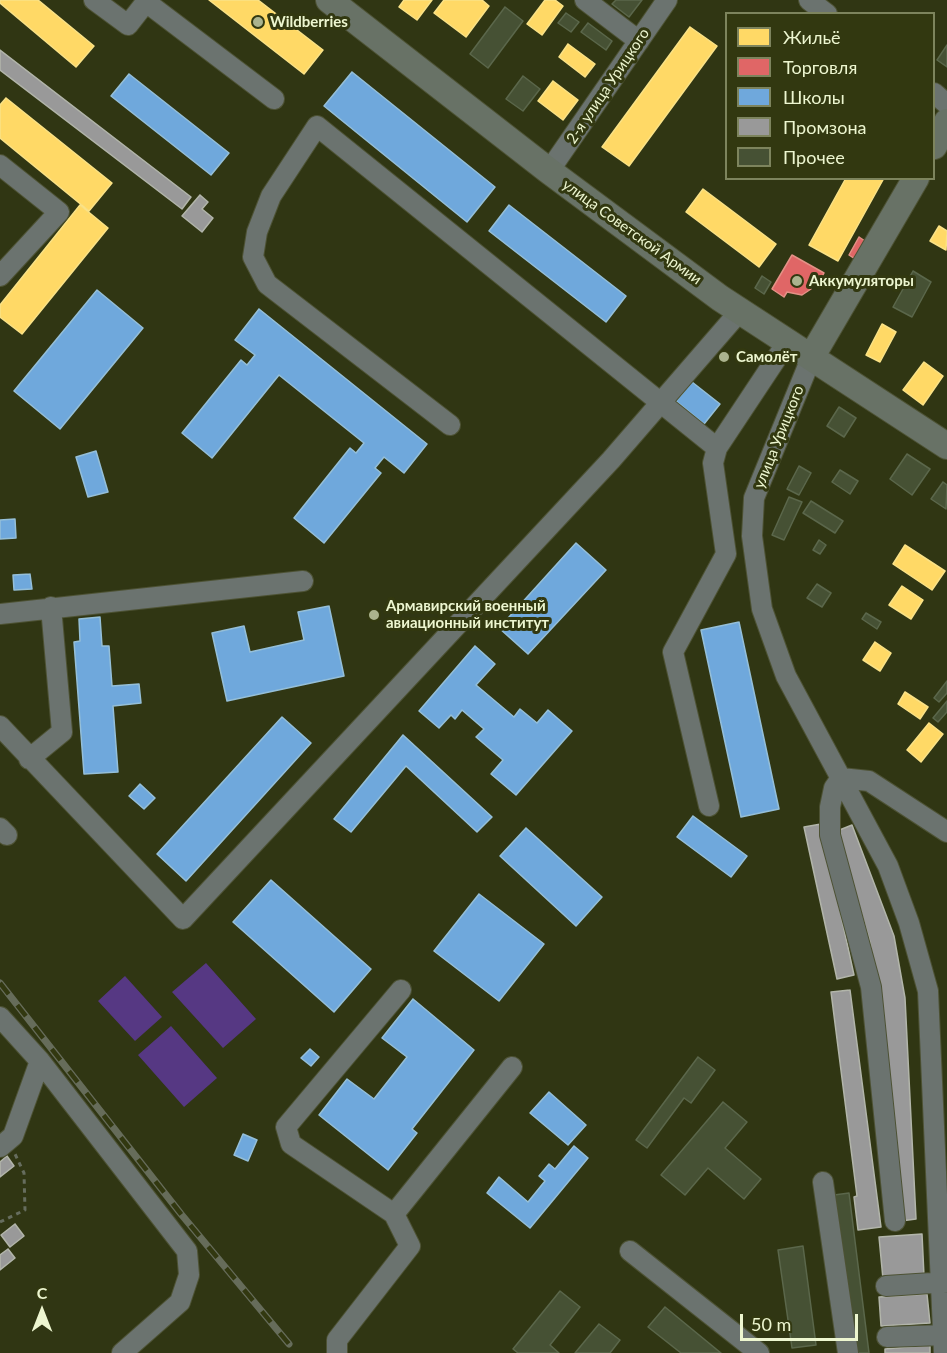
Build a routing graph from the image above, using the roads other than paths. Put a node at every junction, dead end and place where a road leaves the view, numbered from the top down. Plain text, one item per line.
1 (94, 0) edge
2 (329, 0) edge
3 (585, 0) edge
4 (667, 0) edge
5 (809, 0) edge
6 (824, 12) edge
7 (639, 41) junction
8 (935, 95) edge
9 (274, 99) dead end
10 (947, 104) edge
11 (947, 122) edge
12 (935, 143) edge
13 (0, 165) edge
14 (549, 171) junction
15 (915, 180) edge
16 (0, 276) edge
17 (740, 312) junction
18 (788, 341) junction
19 (812, 356) junction
20 (661, 401) junction
21 (450, 425) dead end
22 (947, 446) edge
23 (717, 448) junction
24 (303, 581) dead end
25 (51, 607) junction
26 (0, 614) edge
27 (0, 726) edge
28 (29, 759) junction
29 (842, 778) junction
30 (709, 806) dead end
31 (947, 832) edge
32 (401, 990) dead end
33 (0, 1017) edge
34 (40, 1061) junction
35 (512, 1067) dead end
36 (4, 1143) edge
37 (823, 1182) dead end
38 (394, 1214) junction
39 (896, 1221) dead end
40 (630, 1251) dead end
41 (945, 1282) edge
42 (886, 1286) dead end
43 (887, 1337) dead end
44 (943, 1344) edge
45 (122, 1353) edge
46 (337, 1353) edge
47 (759, 1353) edge
48 (848, 1353) edge

1 - 9 street
2 - 14 main road, улица Советской Армии
3 - 7 street
4 - 7 street, 2-я улица Урицкого
5 - 6 street
7 - 14 street, 2-я улица Урицкого
8 - 10 street
11 - 12 main road
13 - 16 street
14 - 17 main road, улица Советской Армии
15 - 19 main road, улица Урицкого
17 - 18 main road, улица Советской Армии
17 - 20 street
18 - 19 main road, улица Советской Армии
18 - 23 street
19 - 22 main road, улица Советской Армии
19 - 29 street, улица Урицкого
20 - 21 street
20 - 23 street
20 - 28 street
23 - 30 street
24 - 25 street
25 - 26 street
25 - 28 street
27 - 28 street
29 - 31 street
29 - 39 street
29 - 41 street, улица Урицкого
32 - 38 street
33 - 34 street
34 - 36 street
34 - 45 street
35 - 38 street
37 - 48 street
38 - 46 street
40 - 47 street
41 - 42 street
41 - 44 street, улица Урицкого
43 - 44 street

